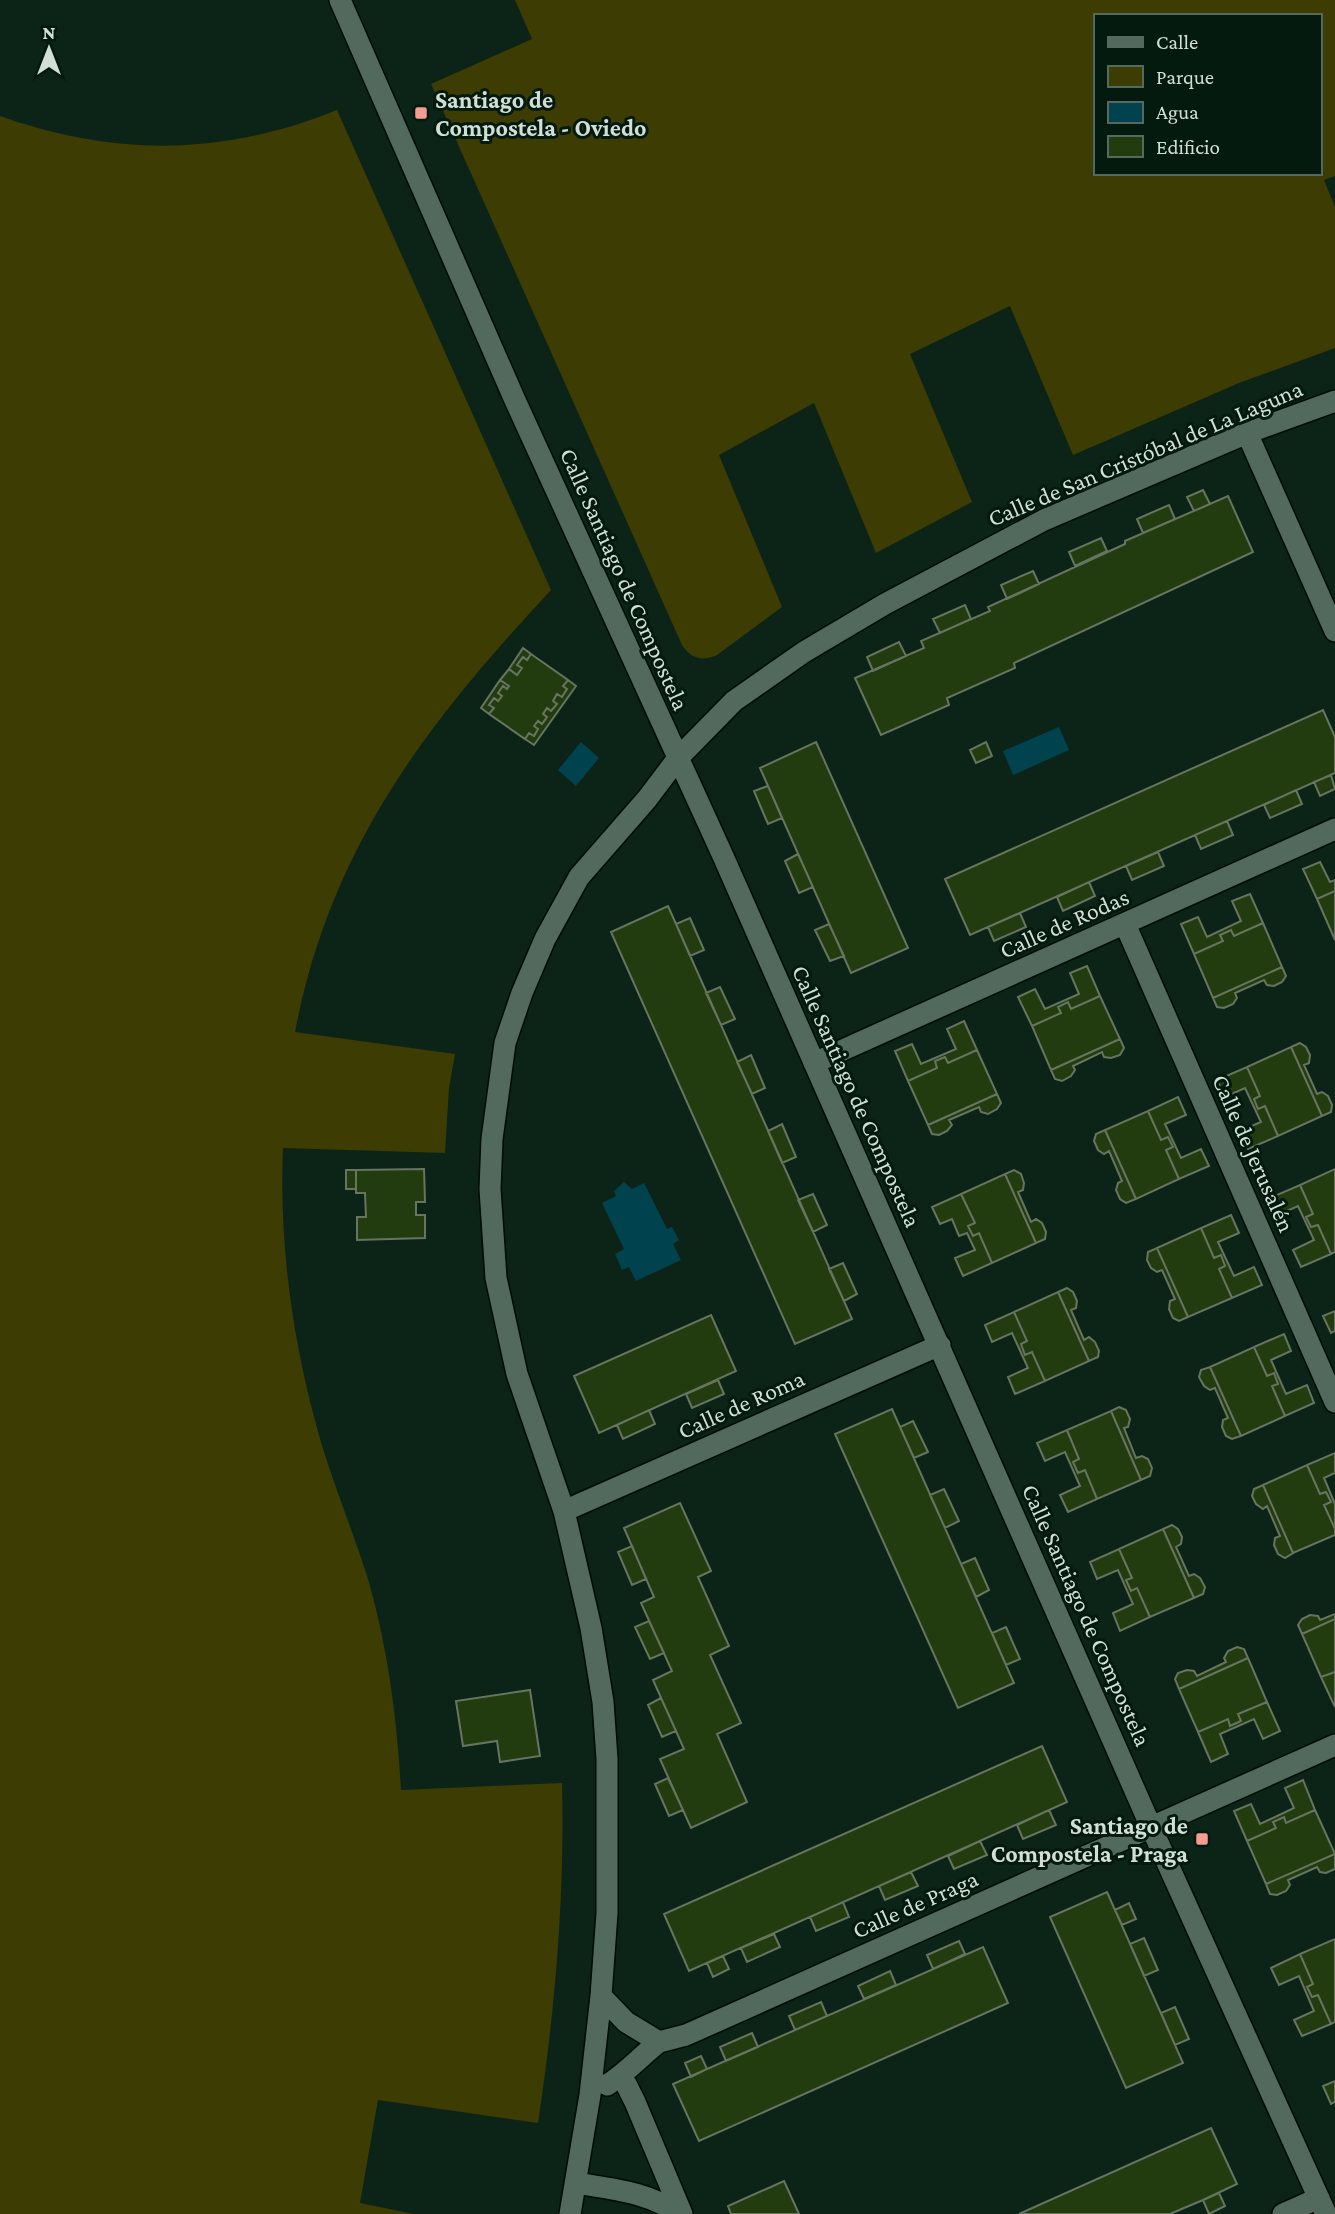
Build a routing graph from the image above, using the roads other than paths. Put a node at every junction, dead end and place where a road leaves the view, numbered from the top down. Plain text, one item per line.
1 (340, 0) edge
2 (1335, 401) edge
3 (1247, 433) junction
4 (1335, 631) edge
5 (678, 758) junction
6 (1335, 829) edge
7 (1125, 924) junction
8 (814, 1063) junction
9 (940, 1345) junction
10 (1335, 1402) edge
11 (564, 1511) junction
12 (1335, 1745) edge
13 (1151, 1827) junction
14 (601, 1996) junction
15 (659, 2042) junction
16 (619, 2078) junction
17 (590, 2095) junction
18 (576, 2183) junction
19 (1322, 2206) edge
20 (570, 2214) edge
21 (680, 2214) edge
22 (1283, 2214) edge

1 - 5 street, Calle Santiago de Compostela
2 - 3 street, Calle de San Cristóbal de La Laguna
3 - 4 street
3 - 5 street, Calle de San Cristóbal de La Laguna
5 - 8 street, Calle Santiago de Compostela
5 - 11 street, Calle de San Cristóbal de La Laguna
6 - 7 street, Calle de Rodas
7 - 8 street, Calle de Rodas
7 - 10 street, Calle de Jerusalén
8 - 9 street, Calle Santiago de Compostela
9 - 11 street, Calle de Roma
9 - 13 street, Calle Santiago de Compostela
11 - 14 street, Calle de San Cristóbal de La Laguna
12 - 13 street, Calle de Praga
13 - 15 street, Calle de Praga
13 - 19 street, Calle Santiago de Compostela
14 - 15 street
14 - 17 street, Calle de San Cristóbal de La Laguna
15 - 16 street
16 - 17 street
16 - 21 street
17 - 18 street, Calle de San Cristóbal de La Laguna
18 - 20 street, Calle de San Cristóbal de La Laguna
18 - 21 street
19 - 22 street

